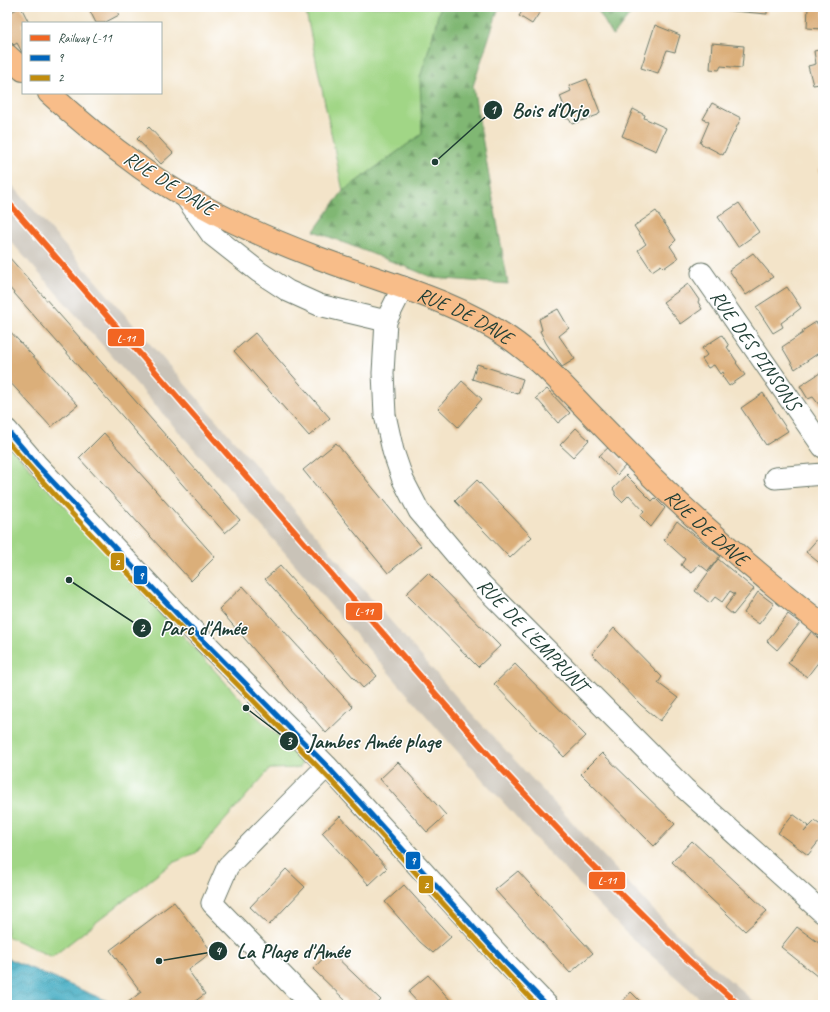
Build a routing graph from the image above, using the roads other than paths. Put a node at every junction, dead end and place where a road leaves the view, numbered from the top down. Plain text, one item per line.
1 (7, 55) edge
2 (22, 69) edge
3 (50, 94) edge
4 (184, 195) junction
5 (702, 273) dead end
6 (403, 288) junction
7 (386, 321) junction
8 (7, 430) edge
9 (823, 447) edge
10 (823, 474) edge
11 (775, 478) dead end
12 (823, 625) edge
13 (327, 766) junction
14 (823, 913) edge
15 (311, 1005) edge
16 (547, 1005) edge

1 - 2 main road
3 - 4 main road, RUE DE DAVE
4 - 6 main road, RUE DE DAVE
4 - 7 street
5 - 9 street, RUE DES PINSONS
6 - 7 street, RUE DE L'EMPRUNT
6 - 12 main road, RUE DE DAVE
7 - 14 street, RUE DE L'EMPRUNT
8 - 13 street
10 - 11 street
13 - 15 street
13 - 16 street

